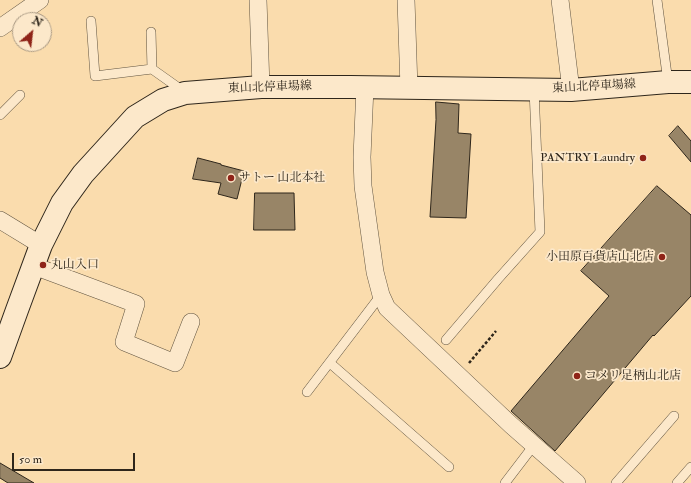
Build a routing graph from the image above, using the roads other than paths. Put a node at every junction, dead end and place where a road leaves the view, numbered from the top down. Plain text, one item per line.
1 (40, 0) edge
2 (258, 0) edge
3 (406, 0) edge
4 (560, 0) edge
5 (657, 0) edge
6 (91, 21) dead end
7 (0, 28) edge
8 (151, 32) dead end
9 (152, 69) junction
10 (668, 82) junction
11 (691, 82) edge
12 (261, 87) junction
13 (365, 87) junction
14 (409, 88) junction
15 (534, 89) junction
16 (571, 90) junction
17 (185, 93) junction
18 (20, 95) dead end
19 (0, 115) edge
20 (0, 220) edge
21 (41, 245) junction
22 (34, 266) junction
23 (381, 295) junction
24 (192, 322) dead end
25 (446, 340) dead end
26 (0, 358) edge
27 (330, 363) junction
28 (307, 392) dead end
29 (674, 416) dead end
30 (534, 446) junction
31 (449, 467) dead end
32 (691, 467) edge
33 (505, 483) edge
34 (577, 483) edge
35 (616, 483) edge
36 (677, 483) edge

1 - 7 street
2 - 12 street
3 - 14 street
4 - 16 street
5 - 10 lane
6 - 9 lane
8 - 9 lane
9 - 17 lane
10 - 11 main road, 東山北停車場線
10 - 16 main road, 東山北停車場線
12 - 13 main road, 東山北停車場線
12 - 17 main road, 東山北停車場線
13 - 14 main road, 東山北停車場線
13 - 23 street
14 - 15 main road, 東山北停車場線
15 - 16 main road, 東山北停車場線
15 - 25 lane
17 - 21 main road, 東山北停車場線
18 - 19 lane
20 - 21 street
21 - 22 main road, 東山北停車場線
22 - 24 street
22 - 26 main road, 東山北停車場線
23 - 27 lane
23 - 30 street
27 - 28 lane
27 - 31 lane
29 - 35 lane
30 - 33 lane
30 - 34 street
32 - 36 lane

